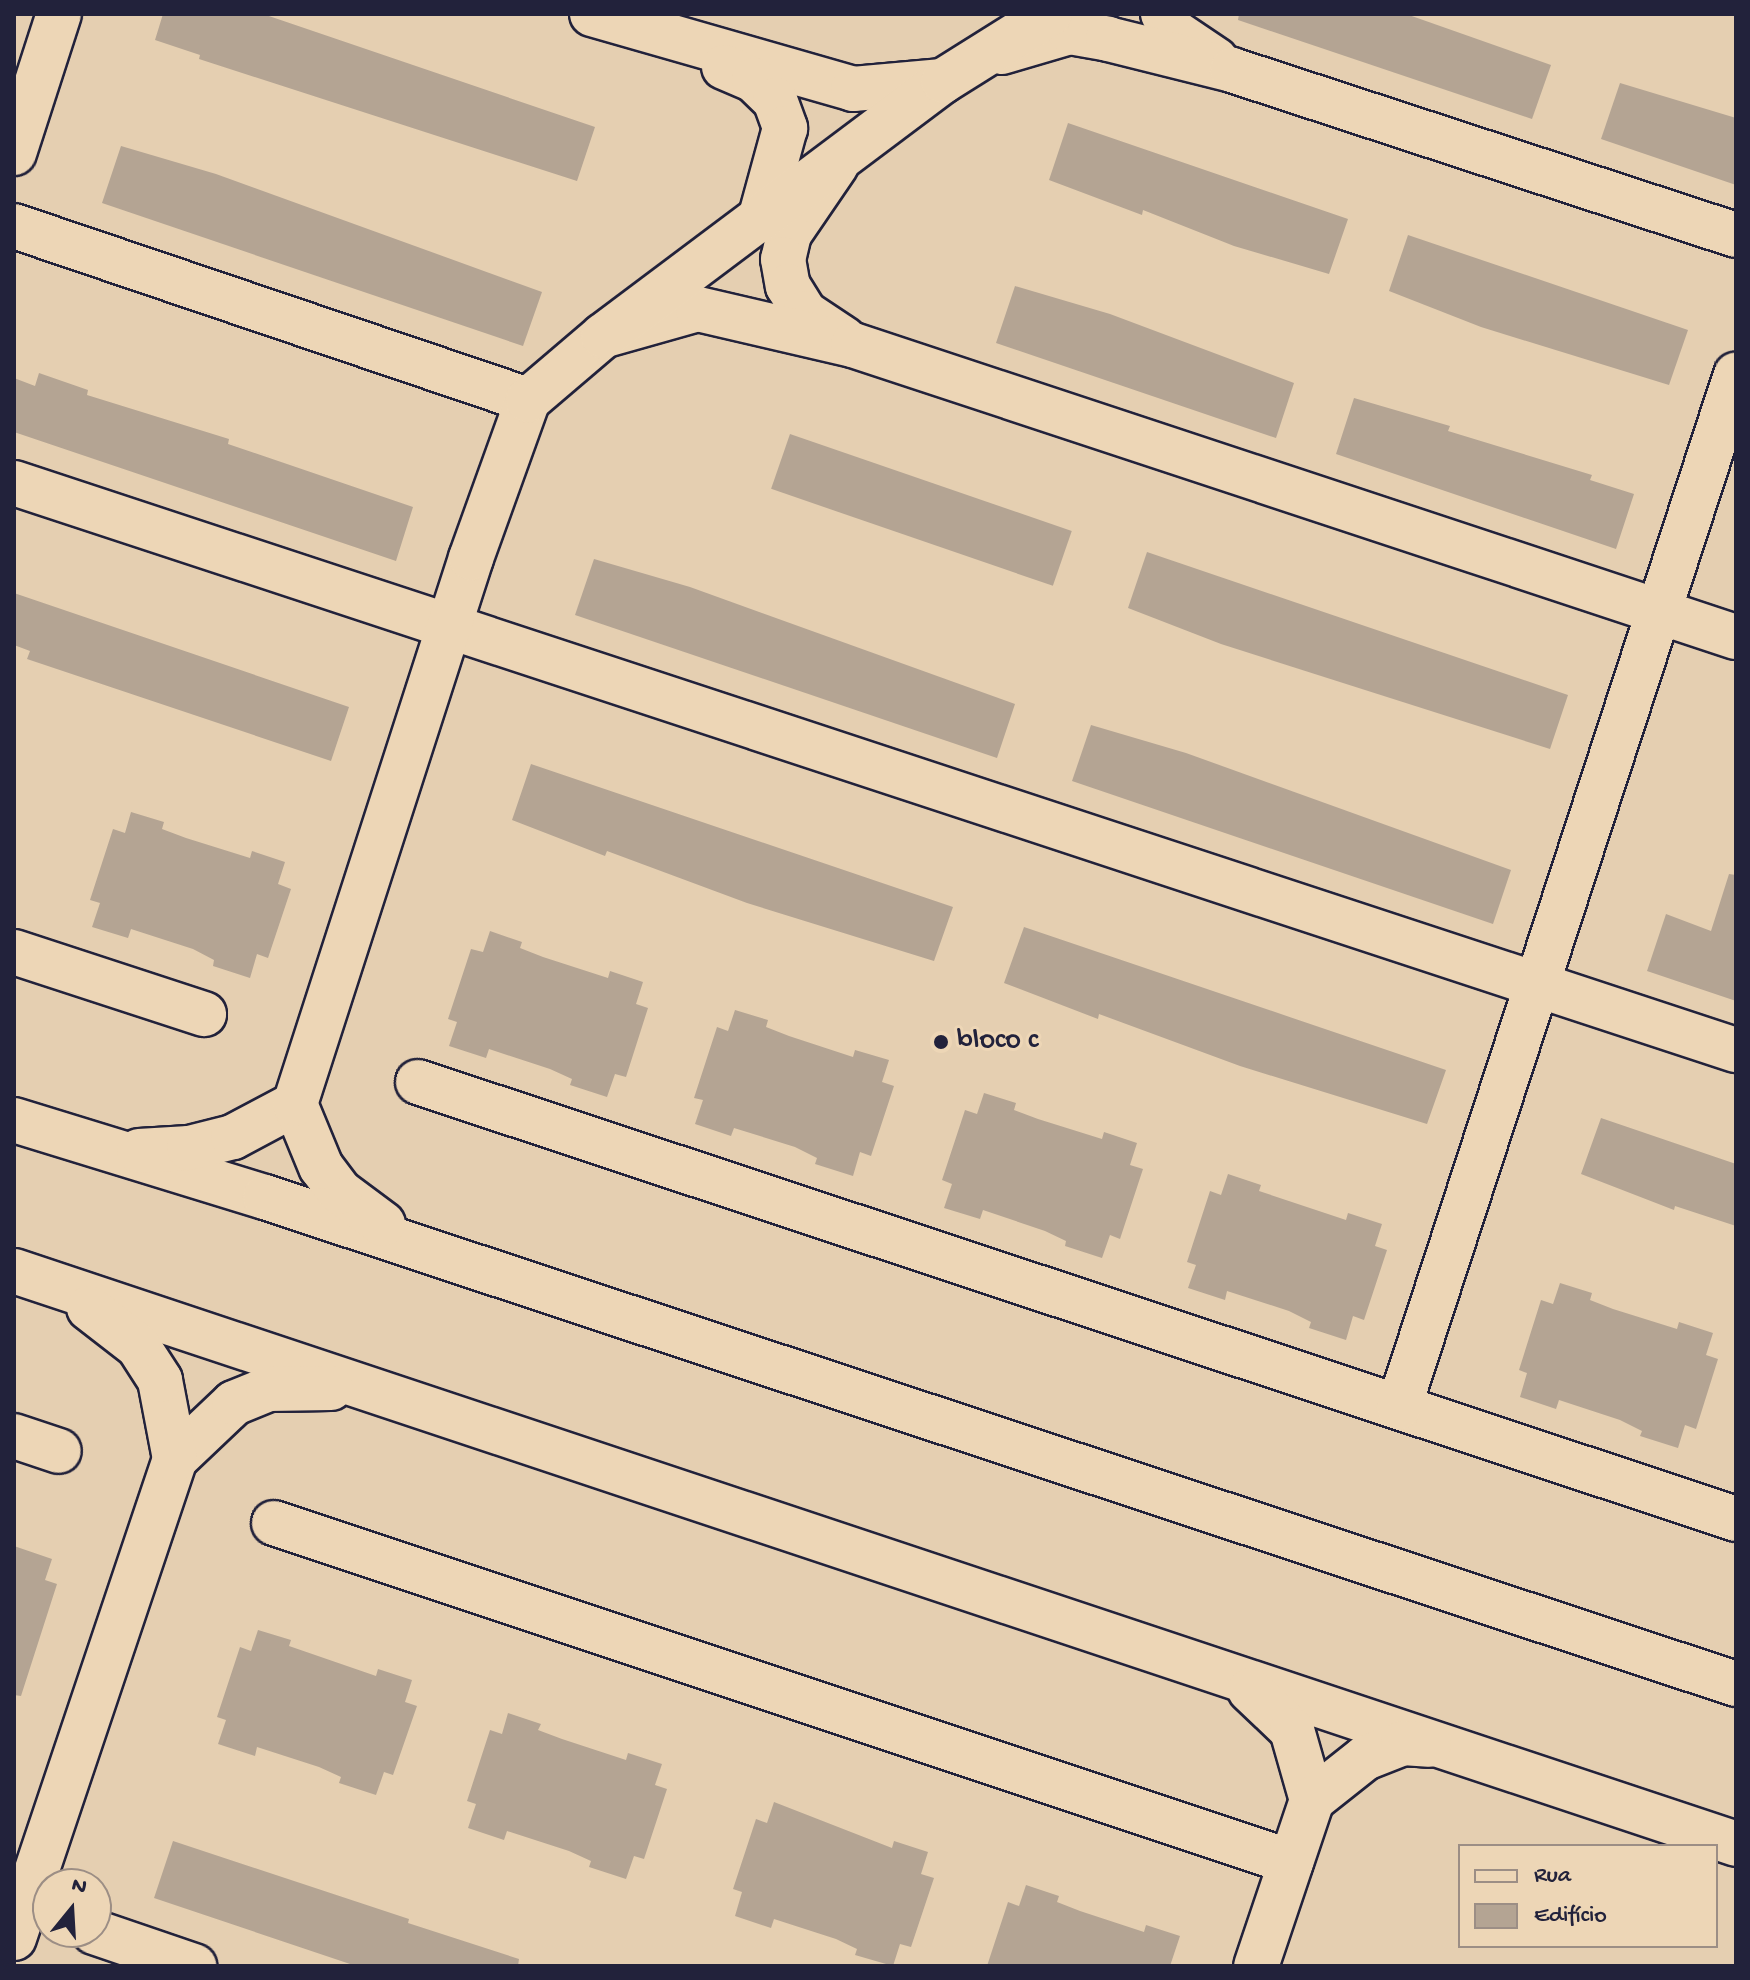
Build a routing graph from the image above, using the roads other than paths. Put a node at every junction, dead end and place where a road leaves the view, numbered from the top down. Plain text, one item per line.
1 (59, 14) edge
2 (592, 14) edge
3 (1021, 14) edge
4 (1050, 14) edge
5 (1163, 14) edge
6 (633, 28) junction
7 (1232, 70) junction
8 (954, 73) junction
9 (14, 153) edge
10 (840, 159) junction
11 (761, 216) junction
12 (14, 226) edge
13 (1736, 235) edge
14 (603, 336) junction
15 (853, 345) junction
16 (1736, 375) edge
17 (528, 400) junction
18 (14, 483) edge
19 (1657, 610) junction
20 (449, 626) junction
21 (1736, 637) edge
22 (14, 952) edge
23 (1535, 985) junction
24 (204, 1014) dead end
25 (1736, 1050) edge
26 (418, 1082) dead end
27 (295, 1104) junction
28 (14, 1120) edge
29 (111, 1152) junction
30 (415, 1246) junction
31 (14, 1271) edge
32 (66, 1289) junction
33 (370, 1387) junction
34 (1399, 1407) junction
35 (14, 1436) edge
36 (59, 1451) dead end
37 (175, 1459) junction
38 (1736, 1519) edge
39 (274, 1523) dead end
40 (1239, 1680) junction
41 (1736, 1684) edge
42 (1434, 1745) junction
43 (1312, 1800) junction
44 (1736, 1844) edge
45 (1291, 1862) junction
46 (25, 1916) edge
47 (112, 1938) edge
48 (194, 1966) edge
49 (1256, 1966) edge

1 - 9 street
2 - 6 street
3 - 8 street
4 - 8 street
5 - 7 street
6 - 8 street
6 - 11 street
7 - 8 street
7 - 13 street
8 - 10 street
10 - 11 street
10 - 15 street
11 - 14 street
12 - 17 street
14 - 15 street
14 - 17 street
15 - 19 street
16 - 19 street
17 - 20 street
18 - 20 street
19 - 21 street
19 - 23 street
20 - 23 street
20 - 27 street
22 - 24 street
23 - 25 street
23 - 34 street
26 - 34 street
27 - 29 street
27 - 30 street
28 - 29 street
29 - 30 street
30 - 41 street
31 - 32 street
32 - 33 street
32 - 37 street
33 - 37 street
33 - 40 street
34 - 38 street
35 - 36 street
37 - 46 street
39 - 45 street
40 - 42 street
40 - 43 street
42 - 43 street
42 - 44 street
43 - 45 street
45 - 49 street
47 - 48 street

